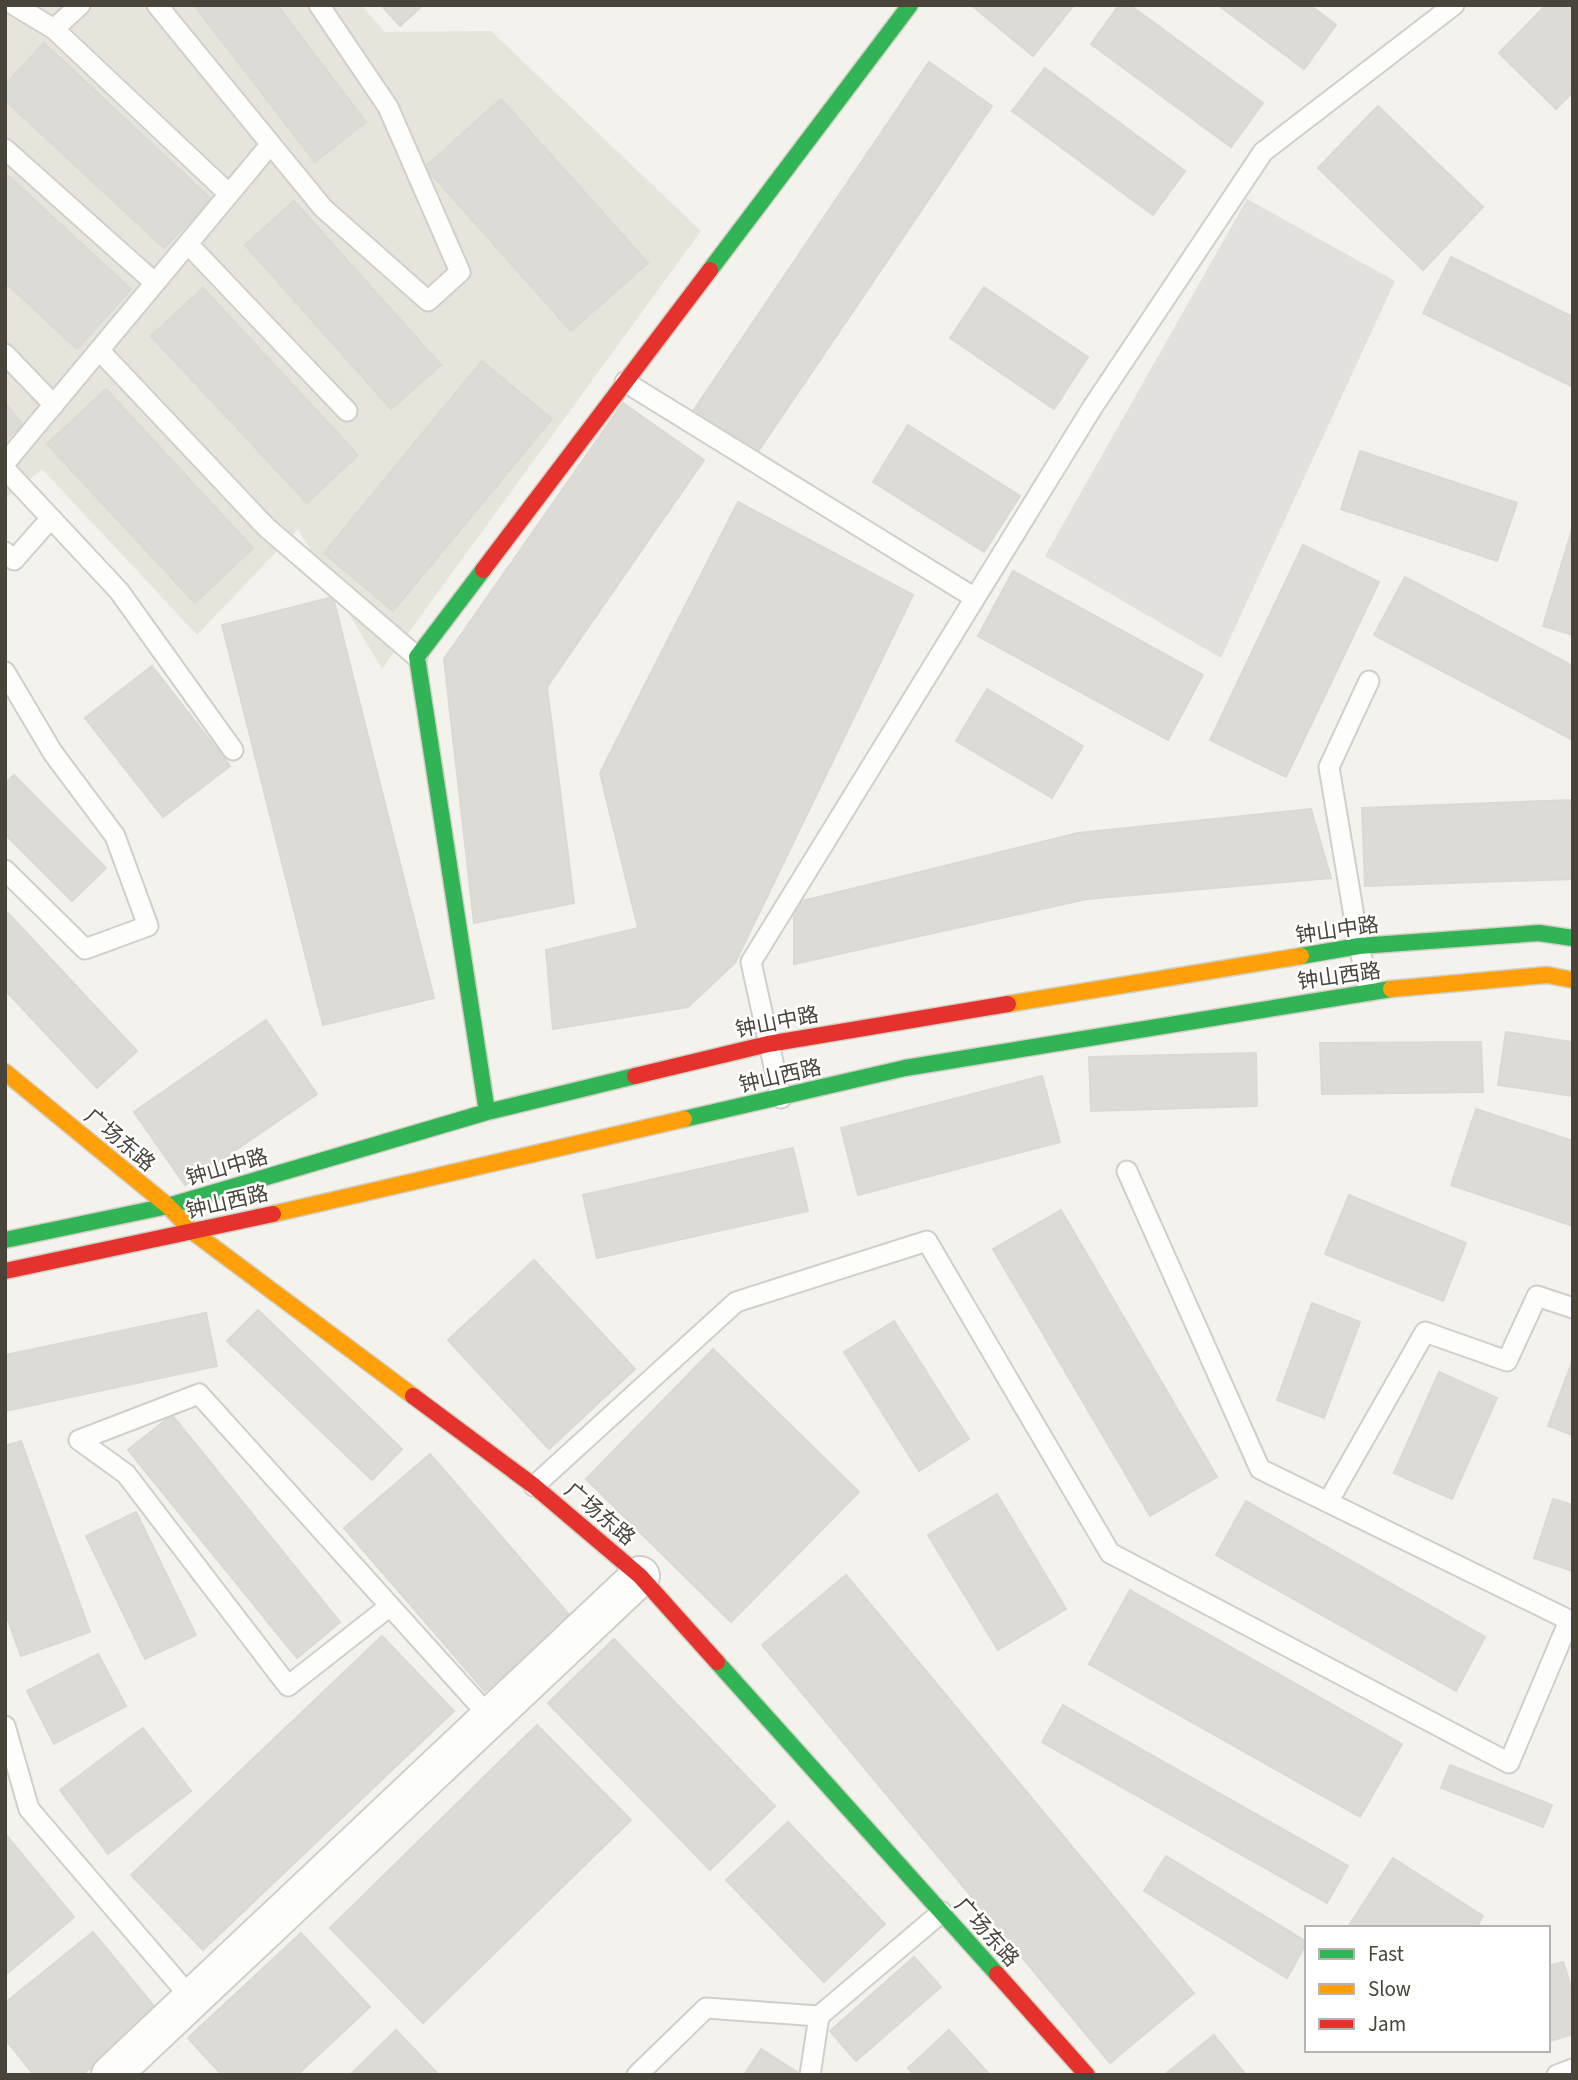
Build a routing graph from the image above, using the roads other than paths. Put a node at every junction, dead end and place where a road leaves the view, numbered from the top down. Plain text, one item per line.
1 (14, 5) edge
2 (80, 5) edge
3 (157, 5) edge
4 (319, 5) edge
5 (910, 5) edge
6 (1454, 5) edge
7 (54, 29) junction
8 (270, 145) junction
9 (5, 149) edge
10 (229, 194) junction
11 (188, 244) junction
12 (155, 283) junction
13 (99, 350) junction
14 (5, 354) edge
15 (625, 382) junction
16 (54, 405) junction
17 (347, 411) dead end
18 (5, 463) edge
19 (5, 469) edge
20 (51, 518) junction
21 (5, 552) edge
22 (975, 598) junction
23 (417, 657) junction
24 (5, 672) edge
25 (1369, 681) dead end
26 (233, 750) dead end
27 (5, 870) edge
28 (1573, 939) edge
29 (1359, 946) junction
30 (1573, 980) edge
31 (1369, 991) junction
32 (768, 1044) junction
33 (5, 1072) edge
34 (781, 1098) junction
35 (487, 1112) junction
36 (1127, 1171) dead end
37 (168, 1206) junction
38 (193, 1232) junction
39 (5, 1240) edge
40 (5, 1271) edge
41 (1573, 1308) edge
42 (534, 1486) junction
43 (1328, 1502) junction
44 (640, 1576) junction
45 (390, 1606) junction
46 (1571, 1622) edge
47 (490, 1717) junction
48 (5, 1726) edge
49 (942, 1912) junction
50 (192, 1999) junction
51 (819, 2016) junction
52 (1573, 2069) edge
53 (111, 2075) edge
54 (637, 2075) edge
55 (810, 2075) edge
56 (1087, 2075) edge
57 (1557, 2075) edge

1 - 7 lane
2 - 7 lane
3 - 8 lane
4 - 8 lane
5 - 15 main road
6 - 22 lane
7 - 10 lane
8 - 10 lane
9 - 12 lane
10 - 11 lane
11 - 12 lane
11 - 17 lane
12 - 13 lane
13 - 16 lane
13 - 23 lane
14 - 16 lane
15 - 22 lane
15 - 23 main road
16 - 18 lane
19 - 20 lane
20 - 21 lane
20 - 26 lane
22 - 32 lane
23 - 35 main road
24 - 27 lane
25 - 29 lane
28 - 29 main road, 钟山中路
29 - 31 lane
29 - 32 main road, 钟山中路
30 - 31 main road, 钟山西路
31 - 34 main road, 钟山西路
32 - 34 lane
32 - 35 main road, 钟山中路
33 - 37 main road, 广场东路
34 - 38 main road, 钟山西路
35 - 37 main road, 钟山中路
36 - 43 lane
37 - 38 main road, 广场东路
37 - 39 main road, 钟山中路
38 - 40 main road, 钟山西路
38 - 42 main road, 广场东路
41 - 43 lane
42 - 44 main road, 广场东路
42 - 46 lane
43 - 46 lane
44 - 47 street
44 - 49 main road, 广场东路
45 - 45 lane
45 - 47 lane
47 - 50 street
48 - 50 lane
49 - 51 lane
49 - 56 main road, 广场东路
50 - 53 street
51 - 54 lane
51 - 55 lane
52 - 57 lane

